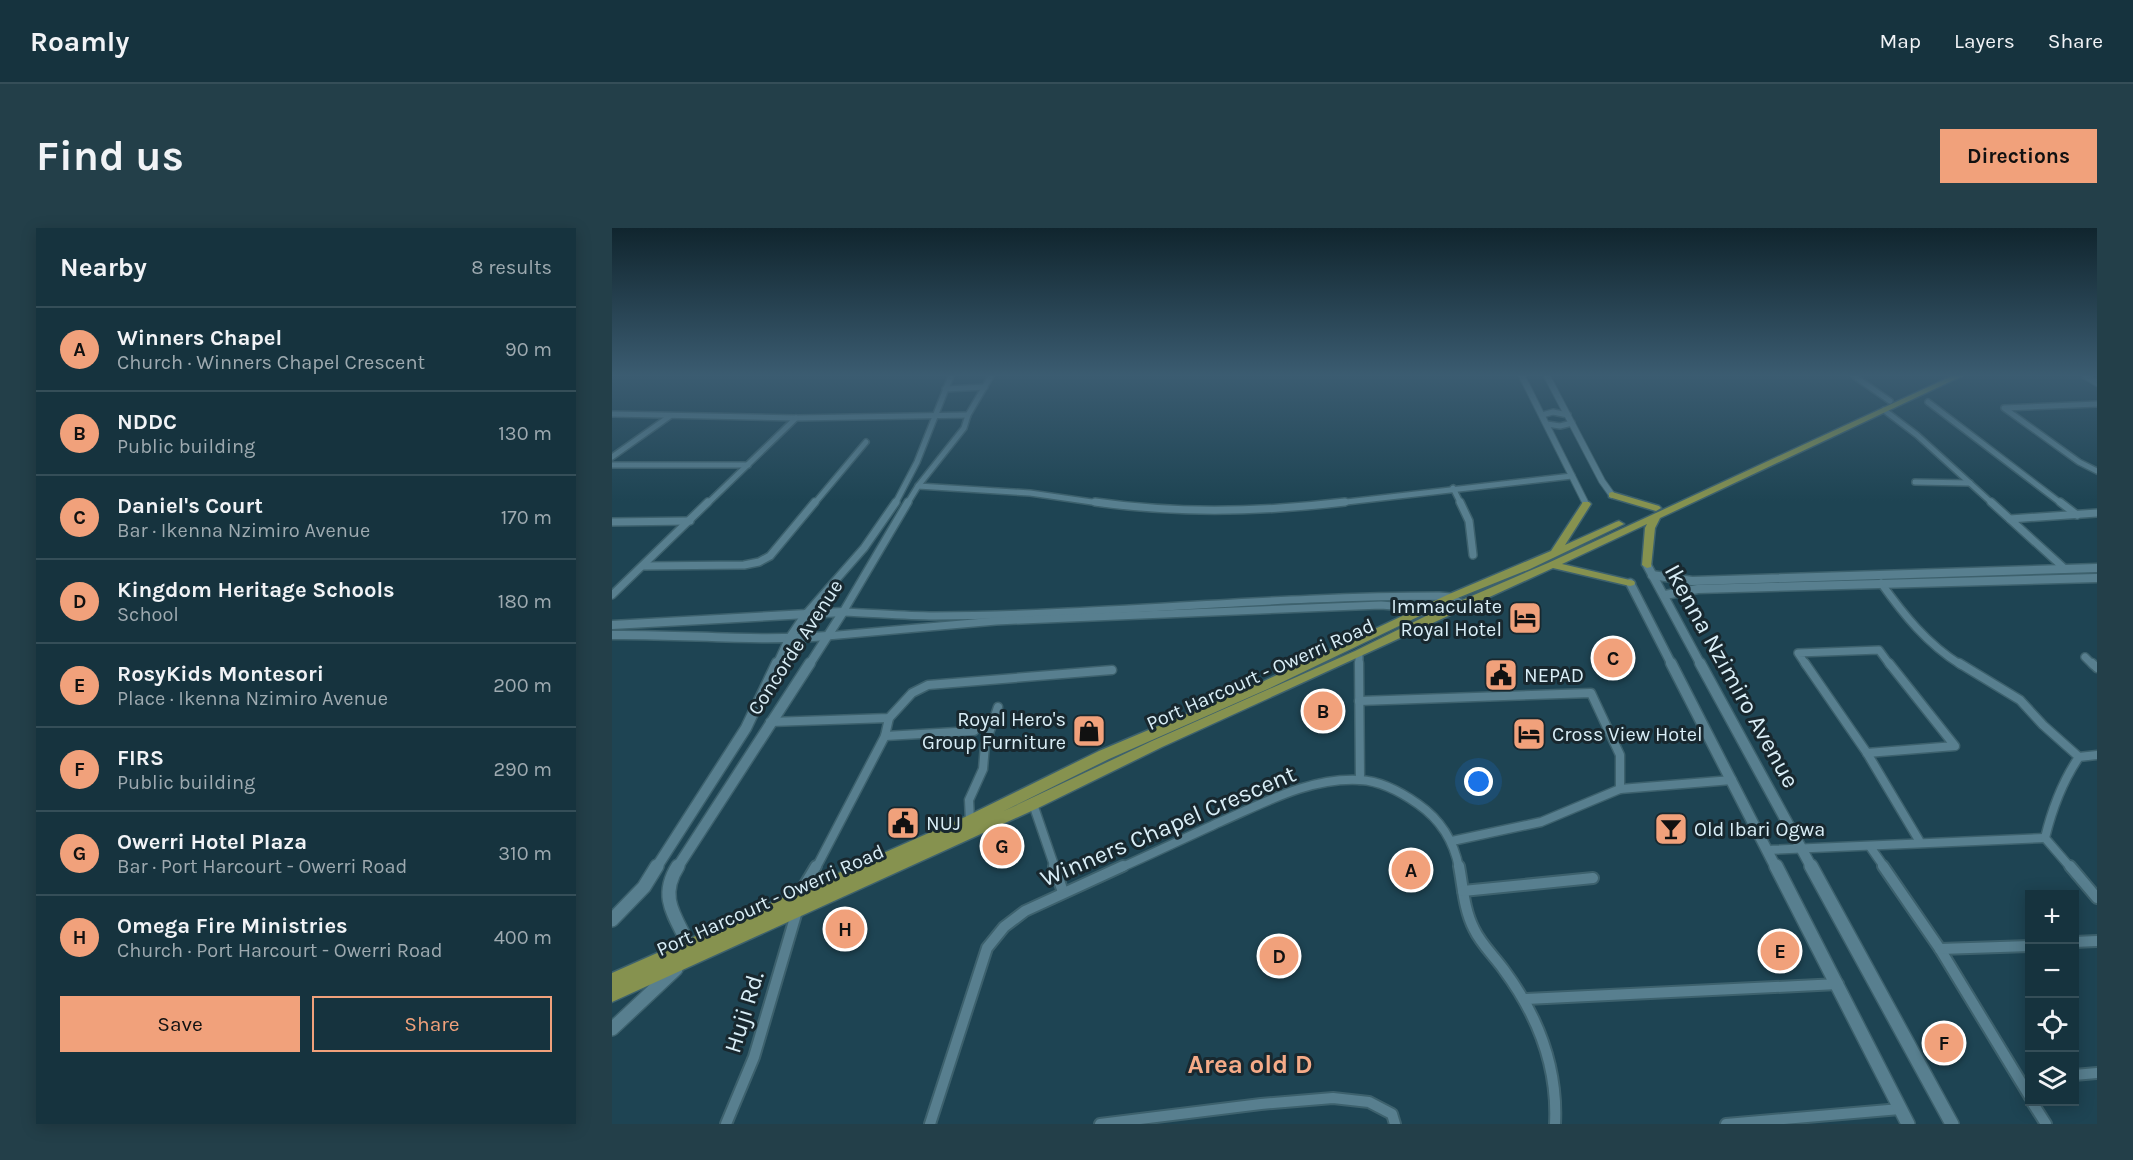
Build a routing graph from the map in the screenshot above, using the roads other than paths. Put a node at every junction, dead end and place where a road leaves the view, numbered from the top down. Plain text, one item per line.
1 (934, 417) edge
2 (667, 418) edge
3 (784, 418) edge
4 (796, 418) junction
5 (822, 418) edge
6 (967, 418) edge
7 (1544, 418) edge
8 (1569, 418) edge
9 (1861, 418) edge
10 (1899, 418) edge
11 (1949, 418) edge
12 (2018, 418) edge
13 (1572, 423) junction
14 (1547, 424) junction
15 (866, 442) dead end
16 (612, 457) edge
17 (612, 465) edge
18 (748, 465) junction
19 (2097, 471) edge
20 (1572, 476) junction
21 (1915, 482) dead end
22 (1970, 483) junction
23 (918, 486) junction
24 (1453, 488) junction
25 (1612, 495) joint
26 (1586, 504) joint
27 (1657, 512) junction
28 (2097, 513) edge
29 (2077, 515) junction
30 (2010, 519) junction
31 (690, 521) junction
32 (612, 522) edge
33 (1473, 555) dead end
34 (1553, 560) junction
35 (644, 566) junction
36 (2097, 568) edge
37 (2065, 569) junction
38 (1649, 570) junction
39 (2097, 578) edge
40 (1630, 583) joint
41 (1881, 583) junction
42 (612, 595) edge
43 (1665, 595) junction
44 (1451, 597) junction
45 (1462, 604) junction
46 (843, 612) junction
47 (1433, 612) junction
48 (806, 614) junction
49 (612, 625) edge
50 (612, 635) edge
51 (827, 636) junction
52 (789, 639) junction
53 (1359, 654) junction
54 (2085, 657) dead end
55 (2097, 668) edge
56 (1112, 670) dead end
57 (1359, 701) junction
58 (998, 707) dead end
59 (889, 717) junction
60 (770, 722) junction
61 (1186, 726) junction
62 (974, 731) dead end
63 (885, 736) junction
64 (1867, 753) junction
65 (2097, 755) edge
66 (2079, 757) junction
67 (1360, 780) junction
68 (1732, 780) junction
69 (1620, 789) junction
70 (1033, 804) junction
71 (970, 821) junction
72 (2045, 838) junction
73 (1452, 841) junction
74 (1920, 842) junction
75 (1871, 848) junction
76 (1803, 849) junction
77 (1768, 850) junction
78 (1593, 878) dead end
79 (1463, 891) junction
80 (1064, 892) junction
81 (2097, 898) edge
82 (797, 904) junction
83 (612, 920) edge
84 (2097, 941) edge
85 (2079, 942) edge
86 (689, 945) junction
87 (2025, 946) edge
88 (1940, 949) junction
89 (683, 962) junction
90 (612, 981) edge
91 (1838, 984) junction
92 (612, 994) edge
93 (1526, 999) junction
94 (612, 1029) edge
95 (2097, 1073) edge
96 (2079, 1075) edge
97 (2025, 1081) edge
98 (2035, 1106) edge
99 (1900, 1109) junction
100 (1752, 1123) edge
101 (726, 1124) edge
102 (930, 1124) edge
103 (1100, 1124) edge
104 (1395, 1124) edge
105 (1555, 1124) edge
106 (1726, 1124) edge
107 (1908, 1124) edge
108 (1952, 1124) edge
109 (2046, 1124) edge

1 - 48 street, Concorde Avenue
2 - 16 street
3 - 4 street
4 - 5 street
4 - 18 street
6 - 23 street, Concorde Avenue
7 - 14 street
8 - 13 street
9 - 27 main road, Port Harcourt - Owerri Road
10 - 22 street
11 - 29 street
12 - 19 street
13 - 14 street
13 - 25 street
14 - 20 street
15 - 35 street
17 - 18 street
18 - 31 street
20 - 24 street
20 - 26 street
21 - 22 street
22 - 30 street
23 - 24 street
23 - 46 street, Concorde Avenue
24 - 33 street
25 - 27 main road
26 - 34 main road
27 - 34 main road, Port Harcourt - Owerri Road
27 - 38 main road
28 - 29 street
29 - 30 street
30 - 37 street
31 - 32 street
31 - 35 street
34 - 40 main road
34 - 44 main road, Port Harcourt - Owerri Road
34 - 45 main road, Port Harcourt - Owerri Road
35 - 42 street
36 - 37 street
37 - 38 street
38 - 43 street, Ikenna Nzimiro Avenue
39 - 41 street
40 - 68 street
41 - 43 street
41 - 66 street
43 - 76 street, Ikenna Nzimiro Avenue
44 - 45 street
44 - 46 street
44 - 47 main road, Port Harcourt - Owerri Road
45 - 47 main road, Port Harcourt - Owerri Road
46 - 48 street
46 - 51 street, Concorde Avenue
47 - 51 street
47 - 53 main road, Port Harcourt - Owerri Road
47 - 61 main road, Port Harcourt - Owerri Road
48 - 49 street
48 - 52 street, Concorde Avenue
50 - 52 street
51 - 52 street
51 - 60 street, Concorde Avenue
52 - 83 street, Concorde Avenue
53 - 57 street
53 - 61 main road, Port Harcourt - Owerri Road
54 - 55 street
56 - 59 street
57 - 67 street
57 - 69 street
58 - 71 street
59 - 60 street
59 - 63 street, Huji Rd.
60 - 86 street, Concorde Avenue
61 - 70 main road, Port Harcourt - Owerri Road
61 - 71 main road, Port Harcourt - Owerri Road
62 - 63 street
63 - 82 street, Huji Rd.
64 - 64 street
64 - 74 street
65 - 66 street
66 - 72 street
67 - 73 street, Winners Chapel Crescent
67 - 80 street, Winners Chapel Crescent
68 - 69 street
68 - 77 street
69 - 73 street
70 - 80 street
70 - 82 main road, Port Harcourt - Owerri Road
71 - 82 main road, Port Harcourt - Owerri Road
72 - 74 street
72 - 81 street
73 - 79 street, Winners Chapel Crescent
74 - 75 street
75 - 76 street
75 - 88 street
76 - 77 street
76 - 108 street, Ikenna Nzimiro Avenue
77 - 91 street
78 - 79 street
79 - 93 street, Winners Chapel Crescent
80 - 102 street, Winners Chapel Crescent
82 - 86 main road, Port Harcourt - Owerri Road
82 - 89 main road, Port Harcourt - Owerri Road
82 - 101 street, Huji Rd.
84 - 85 street
86 - 90 main road, Port Harcourt - Owerri Road
87 - 88 street
88 - 97 street
89 - 92 main road, Port Harcourt - Owerri Road
89 - 94 street
91 - 93 street
91 - 99 street
93 - 105 street, Winners Chapel Crescent
95 - 96 street
98 - 109 street
99 - 100 street
99 - 107 street
100 - 106 street
103 - 104 street

